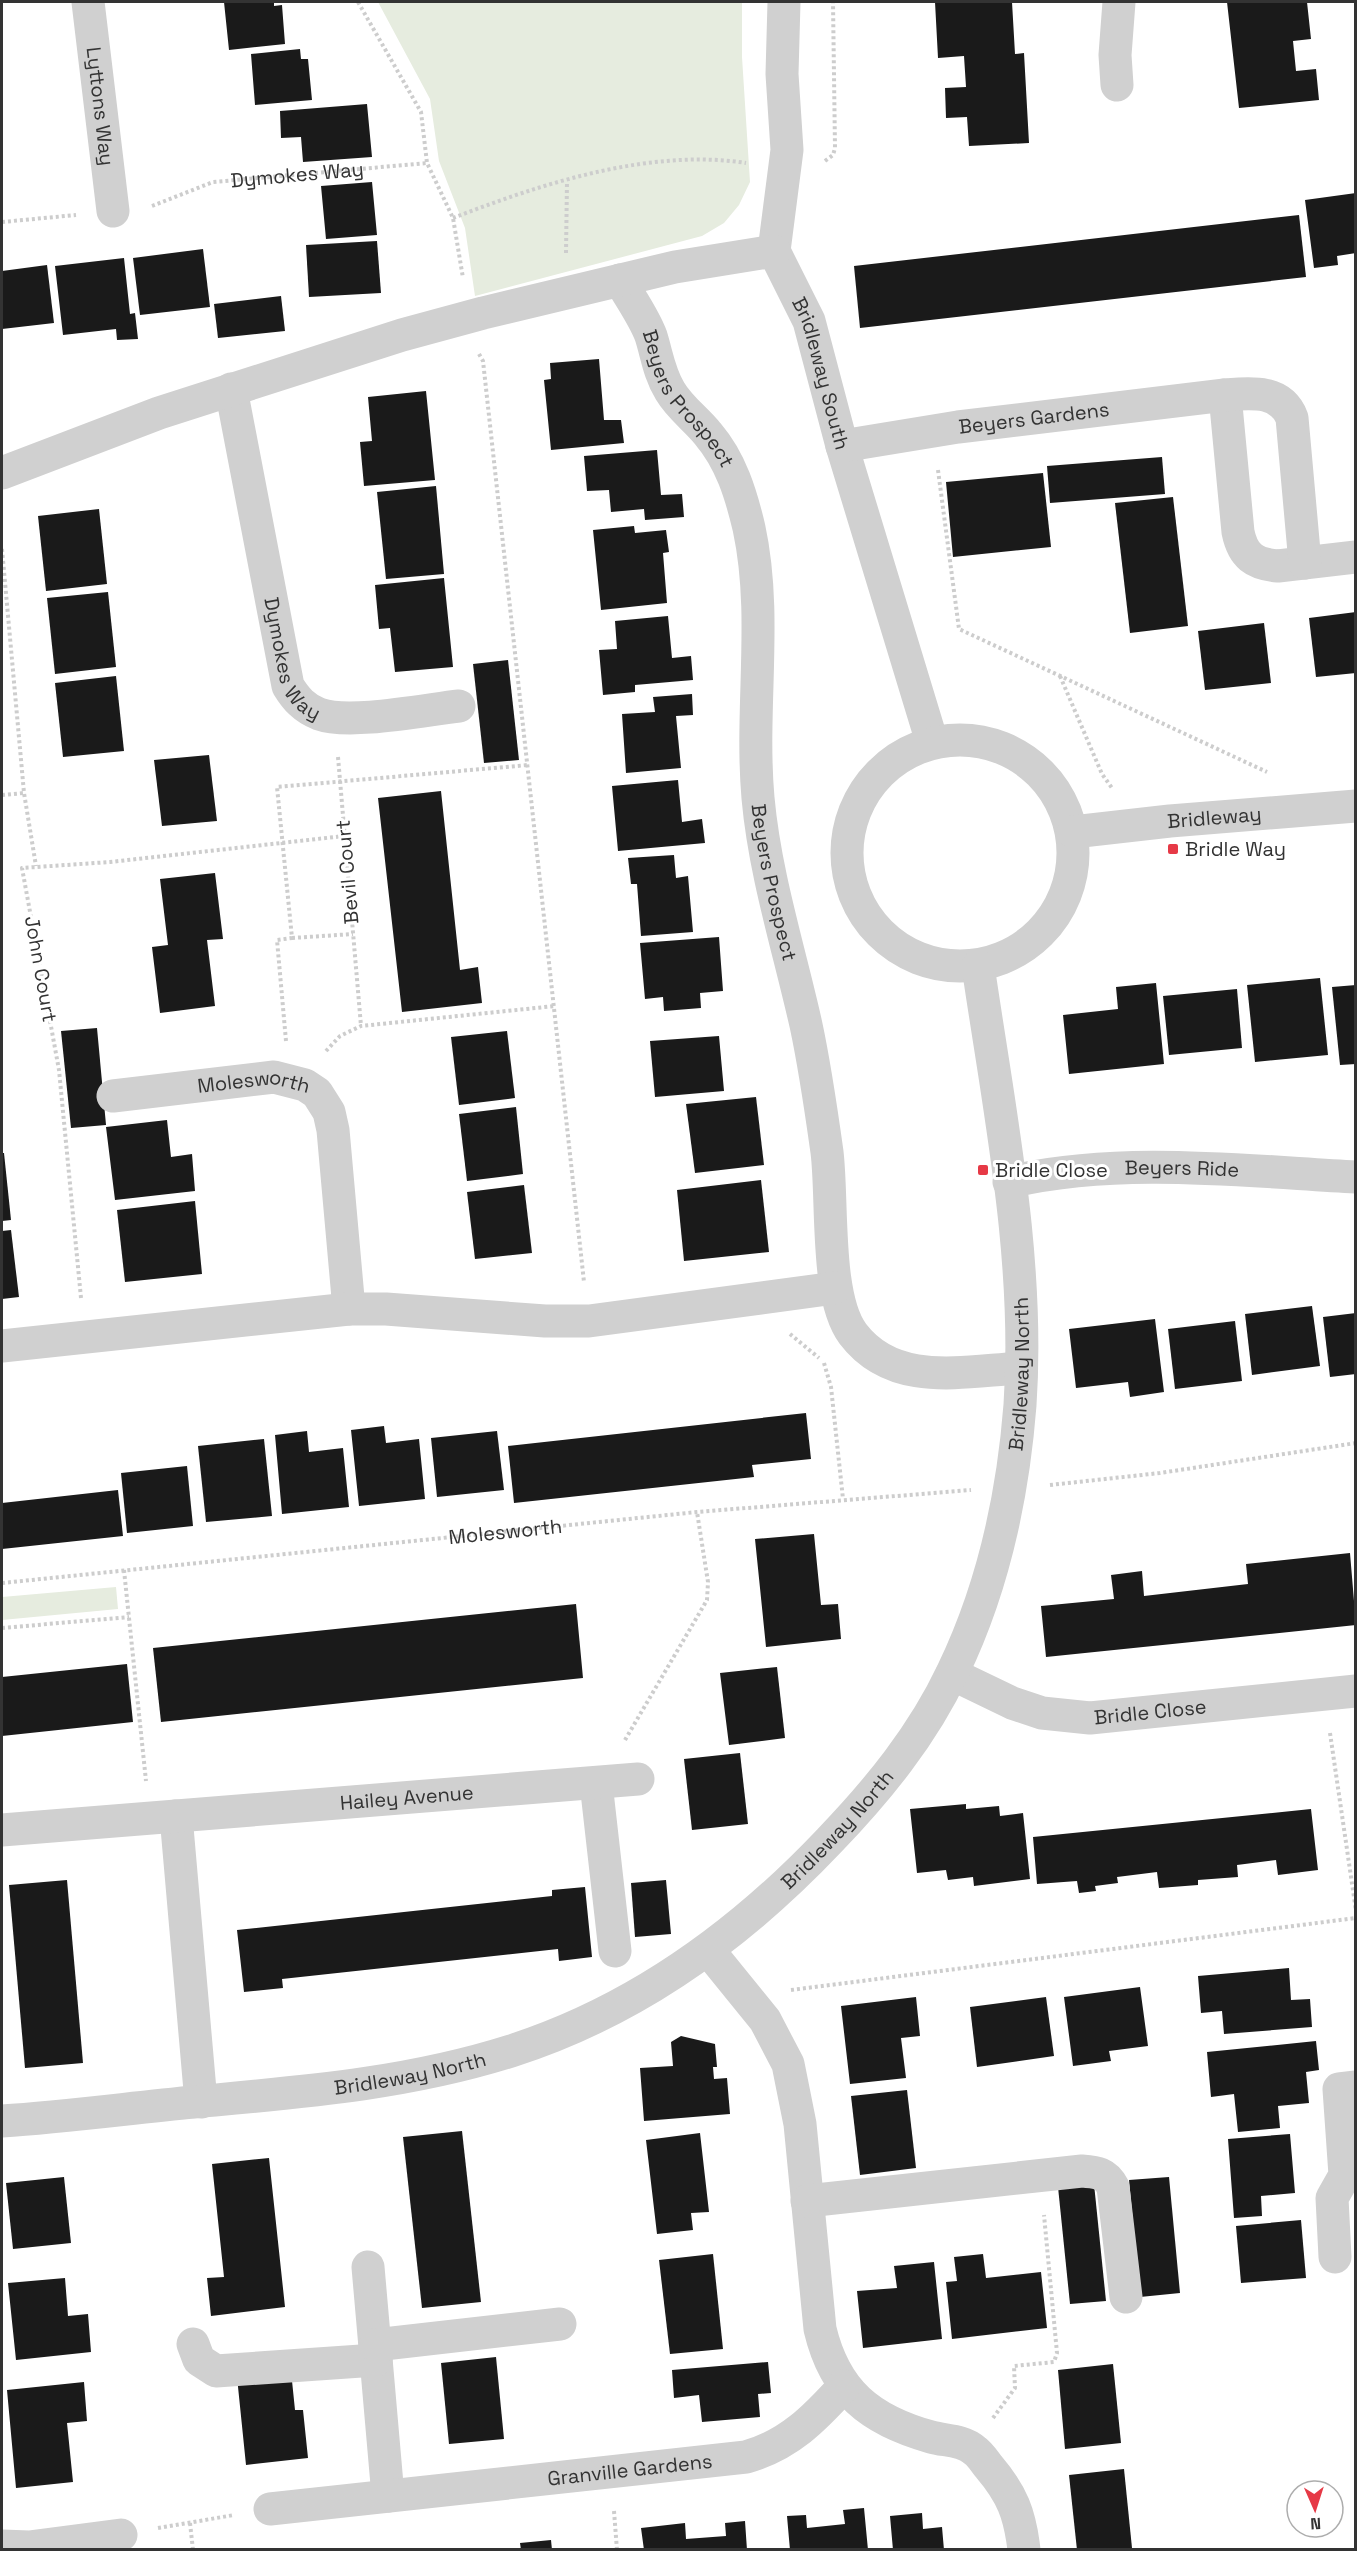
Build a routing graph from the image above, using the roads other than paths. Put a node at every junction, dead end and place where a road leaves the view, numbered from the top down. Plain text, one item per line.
1 (88, 2) edge
2 (784, 2) edge
3 (1119, 2) edge
4 (1117, 85) dead end
5 (113, 211) road end
6 (774, 251) junction
7 (620, 280) junction
8 (231, 389) junction
9 (1225, 395) junction
10 (842, 446) junction
11 (2, 473) edge
12 (1356, 557) edge
13 (1305, 563) junction
14 (459, 706) dead end
15 (932, 742) junction
16 (1356, 806) edge
17 (1073, 832) junction
18 (978, 966) junction
19 (113, 1096) dead end
20 (1356, 1177) edge
21 (1009, 1182) junction
22 (835, 1288) junction
23 (349, 1309) junction
24 (2, 1346) edge
25 (1021, 1368) junction
26 (952, 1674) junction
27 (1340, 1693) edge
28 (638, 1779) dead end
29 (598, 1782) junction
30 (163, 1817) junction
31 (2, 1830) edge
32 (615, 1951) dead end
33 (709, 1951) junction
34 (1347, 2088) edge
35 (201, 2102) junction
36 (2, 2121) edge
37 (807, 2201) junction
38 (1335, 2257) dead end
39 (368, 2267) dead end
40 (1126, 2296) dead end
41 (560, 2324) dead end
42 (193, 2344) dead end
43 (376, 2352) junction
44 (844, 2386) junction
45 (388, 2496) junction
46 (270, 2509) road end
47 (121, 2535) road end
48 (2, 2546) edge
49 (1024, 2550) edge

1 - 5 street, Lyttons Way
2 - 6 street
3 - 4 street
6 - 7 street
6 - 10 street, Bridleway South
7 - 8 street
7 - 22 street, Beyers Prospect
8 - 11 street
8 - 14 street, Dymokes Way
9 - 10 street, Beyers Gardens
9 - 13 street, Beyers Gardens
9 - 13 street
10 - 15 street, Bridleway South
12 - 13 street
15 - 17 street
15 - 18 street
16 - 17 street, Bridleway
17 - 18 street
18 - 21 street, Bridleway North
19 - 23 street, Molesworth
20 - 21 street, Beyers Ride
21 - 25 street, Bridleway North
22 - 23 street
22 - 25 street, Beyers Prospect
23 - 24 street
25 - 26 street, Bridleway North
26 - 27 street, Bridle Close
26 - 33 street, Bridleway North
28 - 29 street, Hailey Avenue
29 - 30 street, Hailey Avenue
29 - 32 street
30 - 31 street, Hailey Avenue
30 - 35 street
33 - 35 street, Bridleway North
33 - 37 street
34 - 38 street
35 - 36 street, Bridleway North
37 - 40 street
37 - 44 street
39 - 43 street
41 - 43 street
42 - 43 street
43 - 45 street
44 - 45 street, Granville Gardens
44 - 49 street
45 - 46 street, Granville Gardens
47 - 48 street

